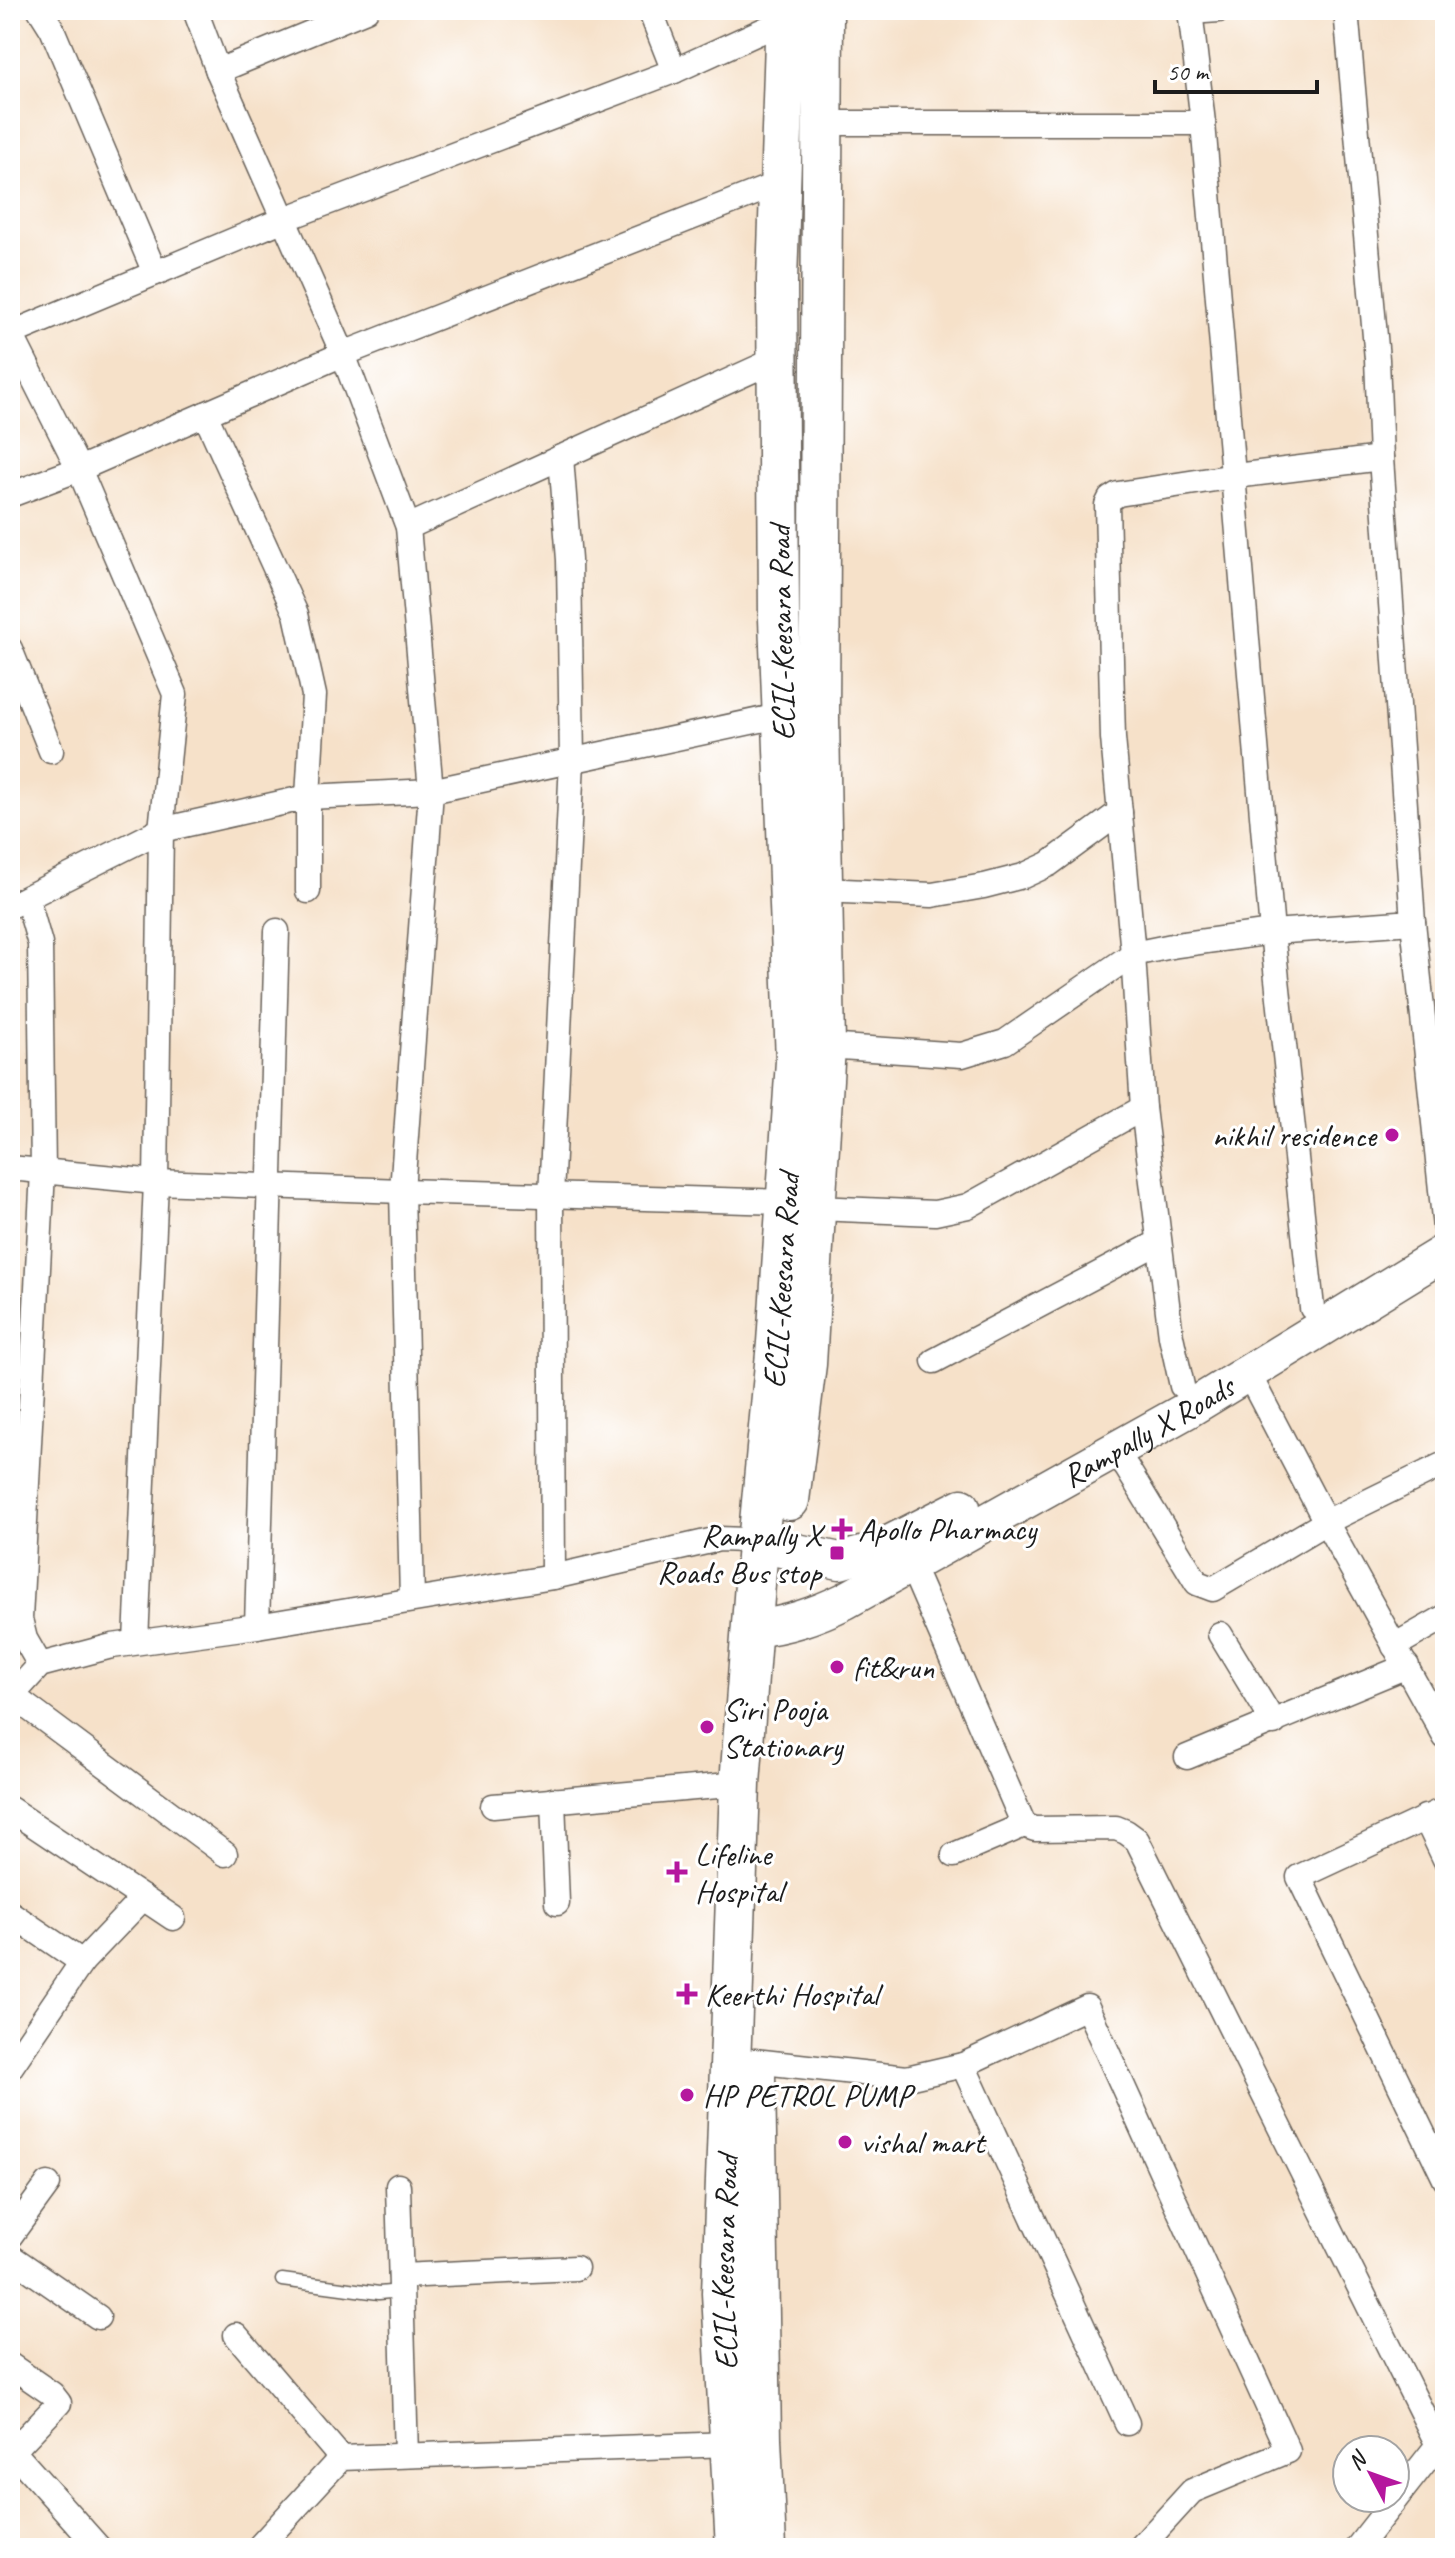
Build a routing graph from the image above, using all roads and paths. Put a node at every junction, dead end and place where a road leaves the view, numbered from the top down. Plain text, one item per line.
1 (40, 10) edge
2 (195, 10) edge
3 (366, 10) edge
4 (650, 10) edge
5 (833, 10) edge
6 (1219, 10) edge
7 (1346, 10) edge
8 (1190, 11) edge
9 (804, 13) edge
10 (333, 16) edge
11 (218, 71) junction
12 (674, 71) junction
13 (823, 123) junction
14 (1203, 123) junction
15 (780, 183) junction
16 (282, 220) junction
17 (155, 273) junction
18 (10, 333) edge
19 (343, 354) junction
20 (777, 359) junction
21 (205, 414) junction
22 (561, 457) junction
23 (1381, 458) junction
24 (79, 469) junction
25 (1235, 476) junction
26 (10, 495) edge
27 (408, 527) junction
28 (10, 649) edge
29 (783, 715) junction
30 (51, 751) dead end
31 (572, 761) junction
32 (431, 791) junction
33 (308, 797) junction
34 (1120, 812) junction
35 (161, 830) junction
36 (822, 890) junction
37 (308, 891) dead end
38 (19, 902) edge
39 (1413, 922) junction
40 (277, 931) dead end
41 (1272, 932) junction
42 (1133, 954) junction
43 (825, 1046) junction
44 (1143, 1108) junction
45 (10, 1168) edge
46 (43, 1171) junction
47 (156, 1182) junction
48 (271, 1186) junction
49 (402, 1191) junction
50 (551, 1196) junction
51 (801, 1205) junction
52 (1445, 1229) edge
53 (1159, 1242) junction
54 (1445, 1252) edge
55 (1312, 1308) junction
56 (934, 1361) dead end
57 (1248, 1373) junction
58 (1182, 1386) junction
59 (1114, 1451) junction
60 (1445, 1466) edge
61 (1326, 1522) junction
62 (771, 1546) junction
63 (905, 1552) junction
64 (553, 1577) junction
65 (412, 1599) junction
66 (1445, 1617) edge
67 (257, 1626) junction
68 (766, 1628) junction
69 (1220, 1634) dead end
70 (136, 1642) junction
71 (1401, 1656) junction
72 (40, 1665) junction
73 (11, 1696) edge
74 (1274, 1723) junction
75 (1445, 1737) edge
76 (1187, 1757) dead end
77 (740, 1784) junction
78 (553, 1800) junction
79 (493, 1806) dead end
80 (10, 1809) edge
81 (1435, 1813) edge
82 (1024, 1825) junction
83 (225, 1854) dead end
84 (954, 1855) dead end
85 (1445, 1859) edge
86 (143, 1898) junction
87 (557, 1903) dead end
88 (10, 1915) edge
89 (173, 1918) dead end
90 (82, 1962) junction
91 (754, 2061) junction
92 (963, 2065) junction
93 (10, 2068) edge
94 (1435, 2132) edge
95 (1445, 2179) edge
96 (48, 2184) dead end
97 (398, 2186) dead end
98 (10, 2236) edge
99 (10, 2256) edge
100 (576, 2268) dead end
101 (282, 2280) dead end
102 (401, 2284) junction
103 (98, 2317) dead end
104 (236, 2335) dead end
105 (10, 2365) edge
106 (1127, 2423) dead end
107 (730, 2444) junction
108 (12, 2449) edge
109 (1441, 2449) edge
110 (406, 2455) junction
111 (341, 2458) junction
112 (86, 2544) edge
113 (260, 2546) dead end
114 (736, 2548) edge
115 (766, 2548) edge
116 (1140, 2548) edge
117 (1357, 2548) edge

1 - 17 street
2 - 11 street
3 - 10 street
4 - 12 street
5 - 9 street
6 - 8 street
7 - 23 street
8 - 14 street
9 - 12 street
9 - 13 main road, ECIL-Keesara Road
9 - 15 main road, ECIL-Keesara Road
10 - 11 street
11 - 16 street
12 - 16 street
13 - 14 street
13 - 36 main road, ECIL-Keesara Road
14 - 25 street
15 - 19 street
15 - 20 main road, ECIL-Keesara Road
16 - 17 street
16 - 19 street
17 - 18 street
18 - 24 street
19 - 21 street
19 - 27 street
20 - 22 street
20 - 29 main road, ECIL-Keesara Road
21 - 24 street
21 - 33 street
22 - 27 street
22 - 31 street
23 - 25 street
23 - 39 street
24 - 26 street
24 - 35 street
25 - 34 street
25 - 41 street
27 - 32 street
28 - 30 street
29 - 31 street
29 - 51 main road, ECIL-Keesara Road
31 - 32 street
31 - 50 street
32 - 33 street
32 - 49 street
33 - 35 street
33 - 37 street
34 - 36 street
34 - 42 street
35 - 38 street
35 - 47 street
36 - 43 main road, ECIL-Keesara Road
38 - 46 street
39 - 41 street
39 - 52 street
40 - 48 street
41 - 42 street
41 - 55 street
42 - 43 street
42 - 44 street
43 - 51 main road, ECIL-Keesara Road
44 - 51 street
44 - 53 street
45 - 46 street
46 - 47 street
46 - 72 street
47 - 48 street
47 - 70 street
48 - 49 street
48 - 67 street
49 - 50 street
49 - 65 street
50 - 51 street
50 - 64 street
51 - 62 main road, ECIL-Keesara Road
52 - 55 main road, Rampally X Roads
53 - 56 street
53 - 58 street
54 - 57 main road, Rampally X Roads
55 - 58 main road, Rampally X Roads
57 - 59 main road, Rampally X Roads
57 - 61 street
58 - 63 main road, Rampally X Roads
59 - 61 street
59 - 63 main road, Rampally X Roads
60 - 61 street
61 - 71 street
62 - 63 main road, Rampally X Roads
62 - 64 street
62 - 68 main road, ECIL-Keesara Road
63 - 68 main road, Rampally X Roads
63 - 82 street
64 - 65 street
65 - 67 street
66 - 71 street
67 - 70 street
68 - 77 main road, ECIL-Keesara Road
68 - 91 main road, ECIL-Keesara Road
69 - 74 street
70 - 72 street
71 - 74 street
71 - 75 street
72 - 73 street
73 - 83 street
74 - 76 street
77 - 78 street
77 - 107 main road, ECIL-Keesara Road
78 - 79 street
78 - 87 street
80 - 86 street
81 - 85 street
81 - 94 street
82 - 84 street
82 - 109 street
86 - 89 street
86 - 90 street
88 - 90 street
90 - 93 street
91 - 92 street
91 - 115 main road, ECIL-Keesara Road
92 - 106 street
92 - 116 street
94 - 95 street
96 - 98 street
97 - 102 street
99 - 103 street
100 - 102 street
101 - 102 lane
102 - 110 street
104 - 111 street
105 - 108 street
107 - 110 street
107 - 114 main road, ECIL-Keesara Road
108 - 112 street
109 - 117 street
110 - 111 street
111 - 113 street

